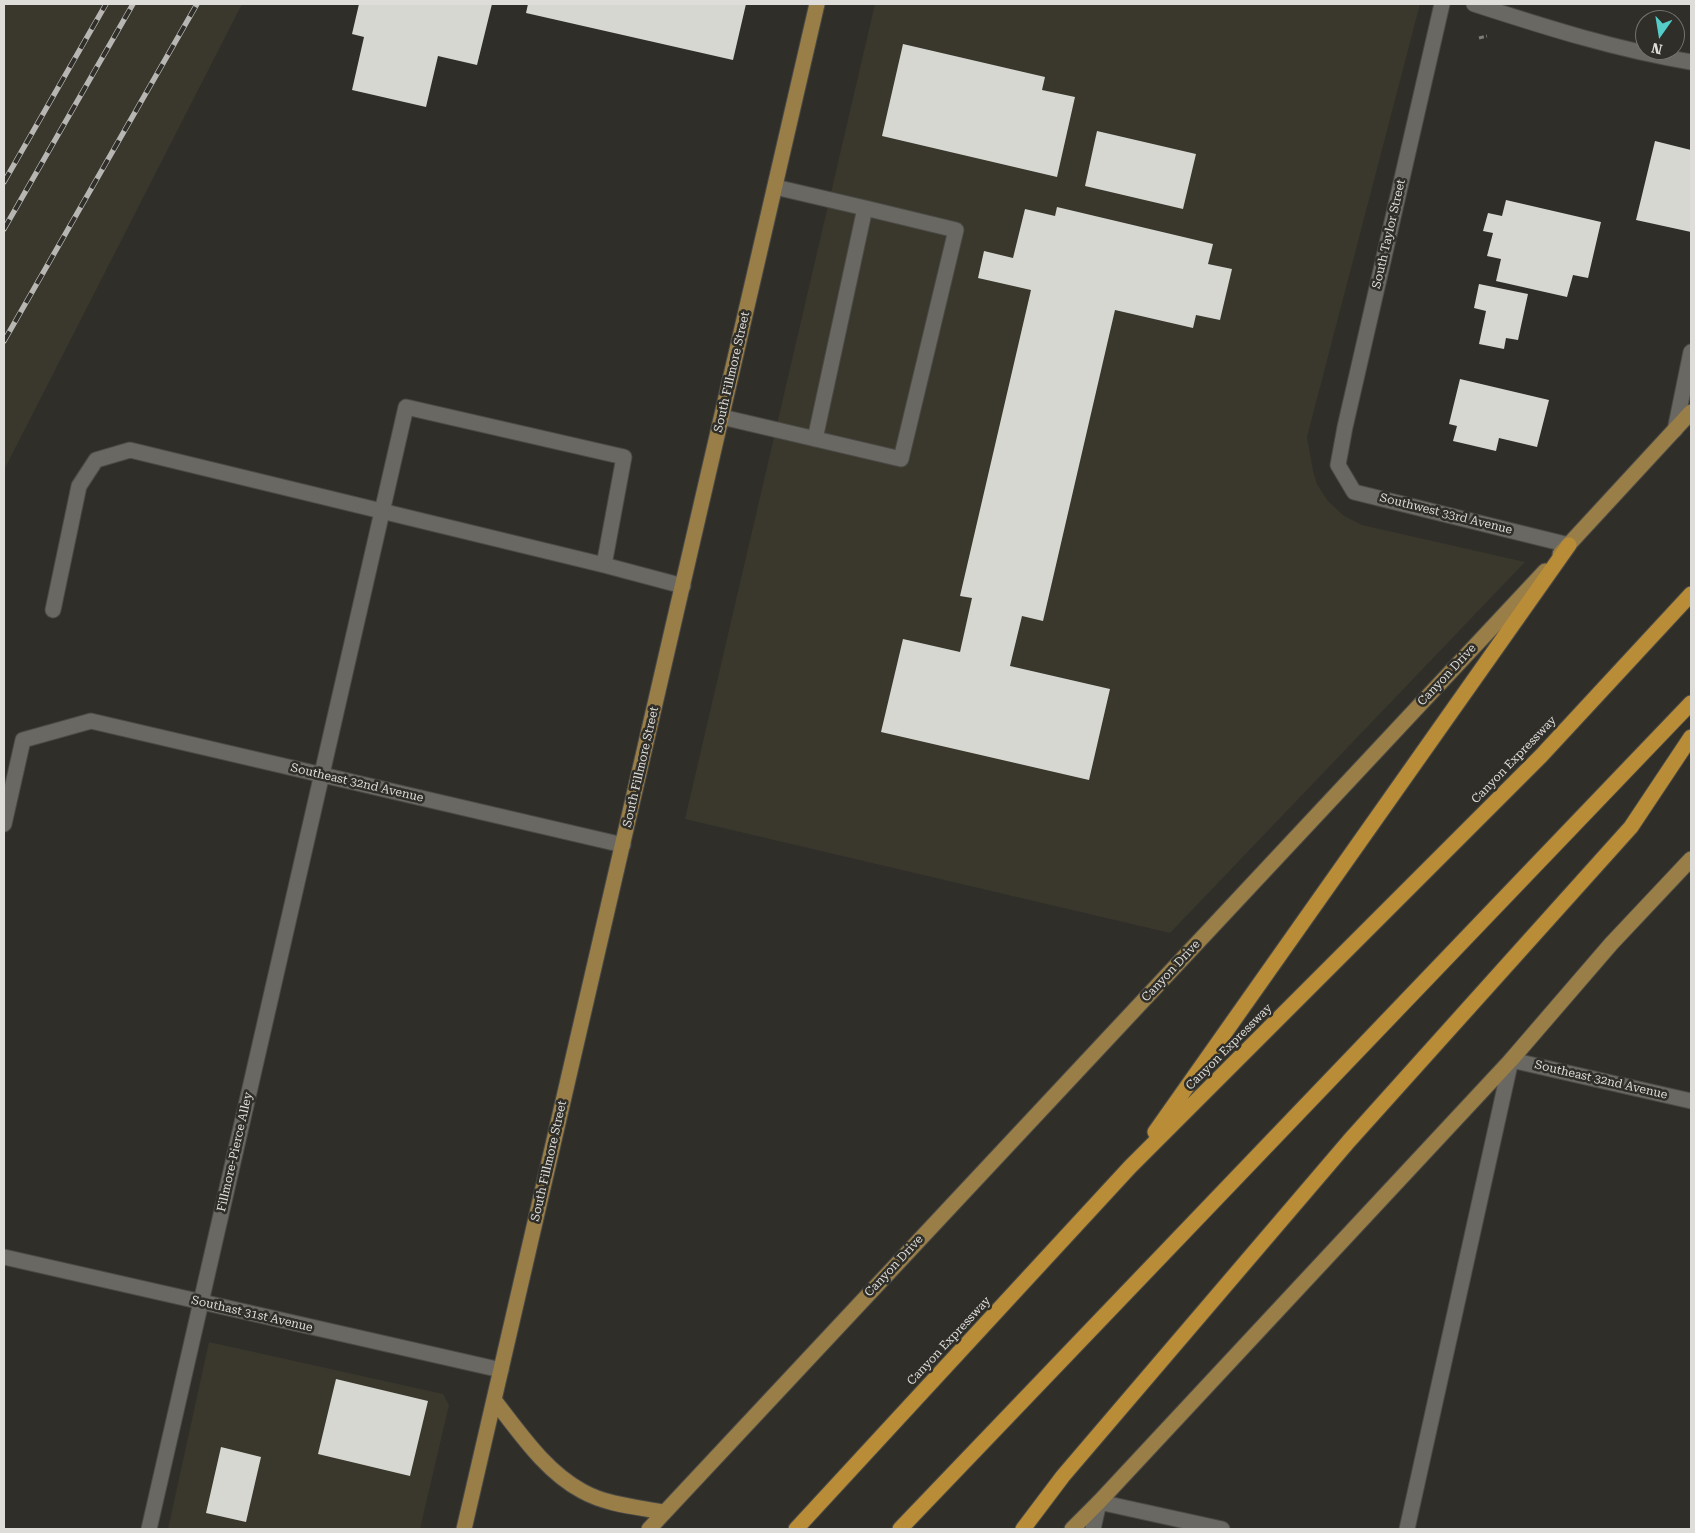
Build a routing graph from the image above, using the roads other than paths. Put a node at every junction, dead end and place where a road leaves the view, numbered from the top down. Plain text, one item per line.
1 (817, 4) edge
2 (1442, 4) edge
3 (1474, 4) edge
4 (1691, 62) edge
5 (775, 187) junction
6 (865, 208) junction
7 (1691, 352) edge
8 (1691, 412) edge
9 (722, 417) junction
10 (1675, 430) junction
11 (815, 439) junction
12 (1338, 465) joint
13 (383, 512) junction
14 (1570, 545) junction
15 (604, 565) junction
16 (682, 586) junction
17 (1691, 594) edge
18 (53, 610) dead end
19 (1691, 703) edge
20 (1691, 737) edge
21 (323, 775) junction
22 (4, 824) edge
23 (623, 845) junction
24 (1691, 859) edge
25 (1510, 1060) junction
26 (1691, 1100) edge
27 (1130, 1168) junction
28 (4, 1257) edge
29 (200, 1302) junction
30 (501, 1370) junction
31 (494, 1400) junction
32 (1099, 1502) junction
33 (664, 1512) junction
34 (150, 1529) edge
35 (464, 1529) edge
36 (649, 1529) edge
37 (796, 1529) edge
38 (900, 1529) edge
39 (1022, 1529) edge
40 (1072, 1529) edge
41 (1093, 1529) edge
42 (1222, 1529) edge
43 (1407, 1529) edge

1 - 5 main road, South Fillmore Street
2 - 12 street, South Taylor Street
3 - 4 street
5 - 6 street
5 - 9 main road, South Fillmore Street
6 - 11 street
6 - 11 street
7 - 10 street
8 - 10 main road, Canyon Drive
9 - 11 street
9 - 16 main road, South Fillmore Street
10 - 14 main road, Canyon Drive
12 - 14 street, Southwest 33rd Avenue
13 - 15 street
13 - 15 street, Fillmore-Pierce Alley
13 - 18 street
13 - 21 street, Fillmore-Pierce Alley
14 - 27 highway
14 - 33 main road, Canyon Drive
15 - 16 street
16 - 23 main road, South Fillmore Street
17 - 27 highway, Canyon Expressway
19 - 38 highway
20 - 39 highway
21 - 22 street, Southeast 32nd Avenue
21 - 23 street, Southeast 32nd Avenue
21 - 29 street, Fillmore-Pierce Alley
23 - 30 main road, South Fillmore Street
24 - 25 main road
25 - 26 street, Southeast 32nd Avenue
25 - 32 main road
25 - 43 street
27 - 37 highway, Canyon Expressway
28 - 29 street, Southast 31st Avenue
29 - 30 street, Southast 31st Avenue
29 - 34 street, Fillmore-Pierce Alley
30 - 31 main road, South Fillmore Street
31 - 33 main road
31 - 35 main road, South Fillmore Street
32 - 40 main road
32 - 41 street
32 - 42 street
33 - 36 main road, Canyon Drive

